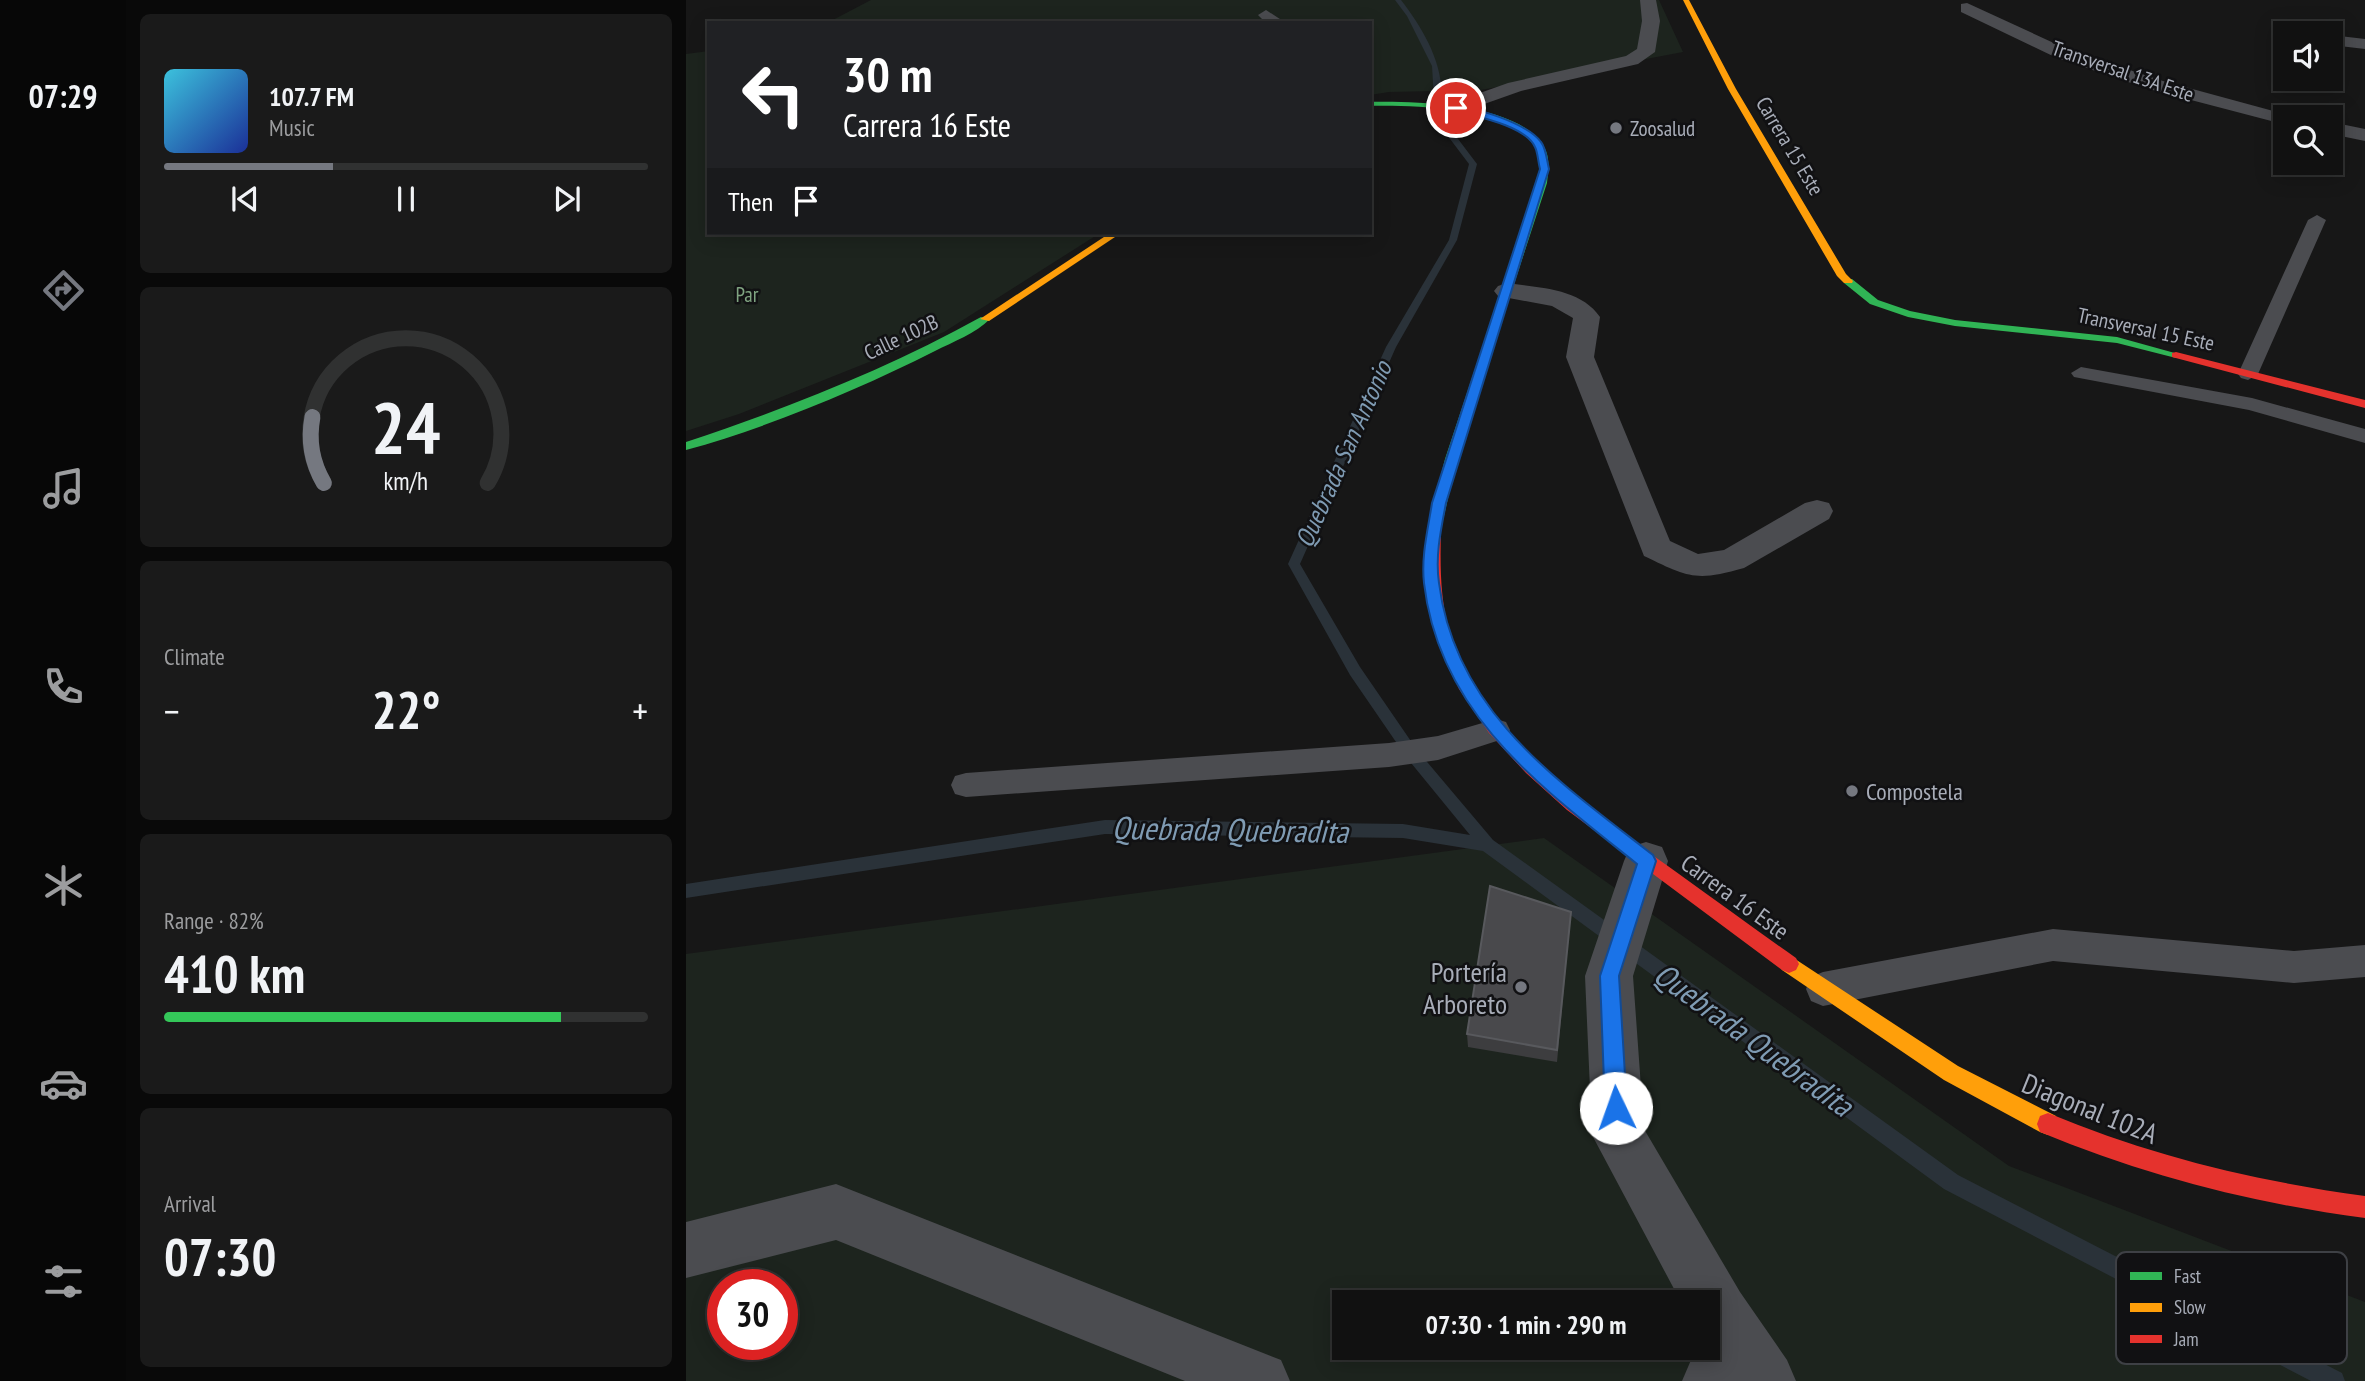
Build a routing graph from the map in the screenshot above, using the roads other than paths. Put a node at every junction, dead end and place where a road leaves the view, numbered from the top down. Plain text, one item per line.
1 (1648, 0) edge
2 (1686, 0) edge
3 (1967, 8) dead end
4 (2343, 41) edge
5 (2365, 44) edge
6 (1372, 104) edge
7 (1456, 108) junction
8 (2273, 115) edge
9 (2343, 130) edge
10 (2365, 135) edge
11 (2317, 220) dead end
12 (1113, 235) edge
13 (1507, 291) junction
14 (1874, 302) joint
15 (2081, 373) dead end
16 (2248, 374) junction
17 (2365, 404) edge
18 (2365, 436) edge
19 (686, 446) edge
20 (1817, 511) dead end
21 (1496, 730) junction
22 (966, 785) dead end
23 (1647, 861) junction
24 (2365, 961) edge
25 (1823, 989) junction
26 (2365, 1207) edge
27 (686, 1250) edge
28 (1742, 1373) edge
29 (1261, 1381) edge

1 - 7 street
2 - 14 main road, Carrera 15 Este
3 - 8 street, Transversal 13A Este
4 - 5 street
6 - 7 main road, Carrera 16 Este
7 - 13 main road, Carrera 16 Este
9 - 10 street
11 - 16 lane
12 - 19 main road, Calle 102B
13 - 20 street
13 - 21 main road, Carrera 16 Este
14 - 16 main road, Transversal 15 Este
15 - 18 lane
16 - 17 main road, Transversal 15 Este
21 - 22 lane
21 - 23 main road, Carrera 16 Este
23 - 25 main road, Carrera 16 Este
23 - 28 street
24 - 25 lane
25 - 26 main road, Diagonal 102A
27 - 29 street

